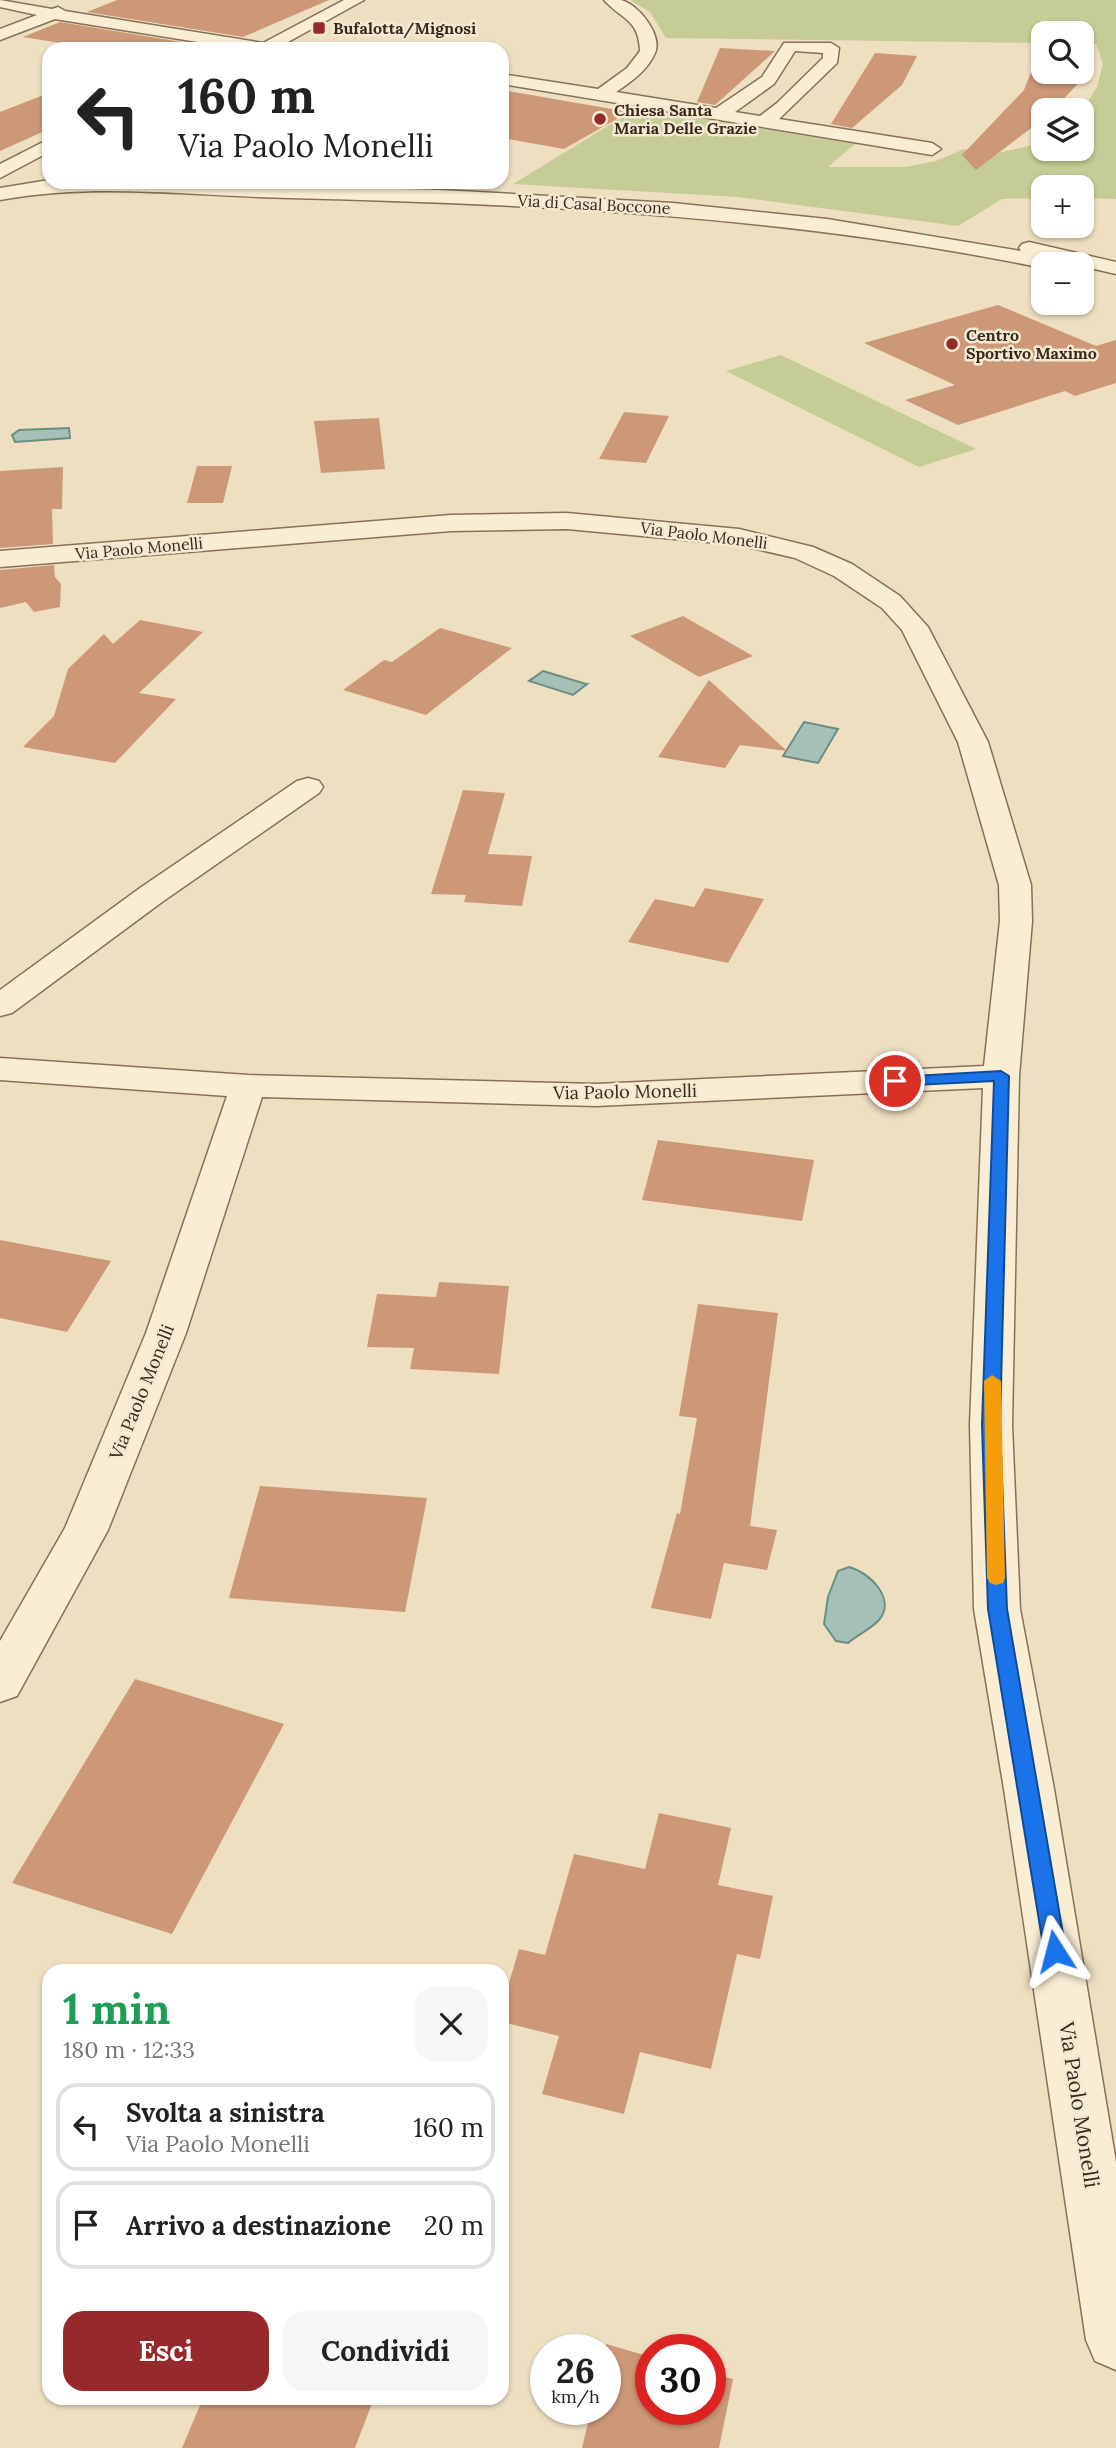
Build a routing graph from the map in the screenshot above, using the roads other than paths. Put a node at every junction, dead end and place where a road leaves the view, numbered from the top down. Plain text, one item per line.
1 (90, 0) edge
2 (356, 0) edge
3 (612, 0) edge
4 (0, 2) edge
5 (55, 14) junction
6 (0, 35) edge
7 (225, 42) edge
8 (280, 42) edge
9 (509, 80) edge
10 (601, 95) junction
11 (724, 111) junction
12 (769, 118) junction
13 (894, 127) dead end
14 (929, 130) dead end
15 (875, 140) junction
16 (42, 148) edge
17 (932, 149) junction
18 (857, 152) dead end
19 (878, 160) dead end
20 (0, 173) edge
21 (42, 173) edge
22 (42, 177) edge
23 (42, 186) edge
24 (249, 189) edge
25 (476, 189) edge
26 (0, 194) edge
27 (1031, 259) edge
28 (1116, 268) edge
29 (1094, 274) edge
30 (1116, 280) edge
31 (0, 559) edge
32 (308, 787) dead end
33 (0, 1006) edge
34 (0, 1069) edge
35 (1001, 1076) junction
36 (248, 1086) junction
37 (0, 1683) edge
38 (1116, 2340) edge

1 - 5 street
2 - 8 street
3 - 10 street
4 - 5 street
5 - 6 street
5 - 7 street
9 - 10 street
10 - 11 street
11 - 12 street
11 - 12 street
12 - 15 street
13 - 15 street
14 - 17 street
15 - 17 street
15 - 18 street
16 - 20 street
17 - 19 street
20 - 21 street
20 - 22 street
23 - 26 street
24 - 27 street, Via di Casal Boccone
25 - 28 street, Via di Casal Boccone
29 - 30 street
31 - 35 street, Via Paolo Monelli
32 - 33 street
34 - 36 street, Via Paolo Monelli
35 - 36 street, Via Paolo Monelli
35 - 38 street, Via Paolo Monelli
36 - 37 street, Via Paolo Monelli

